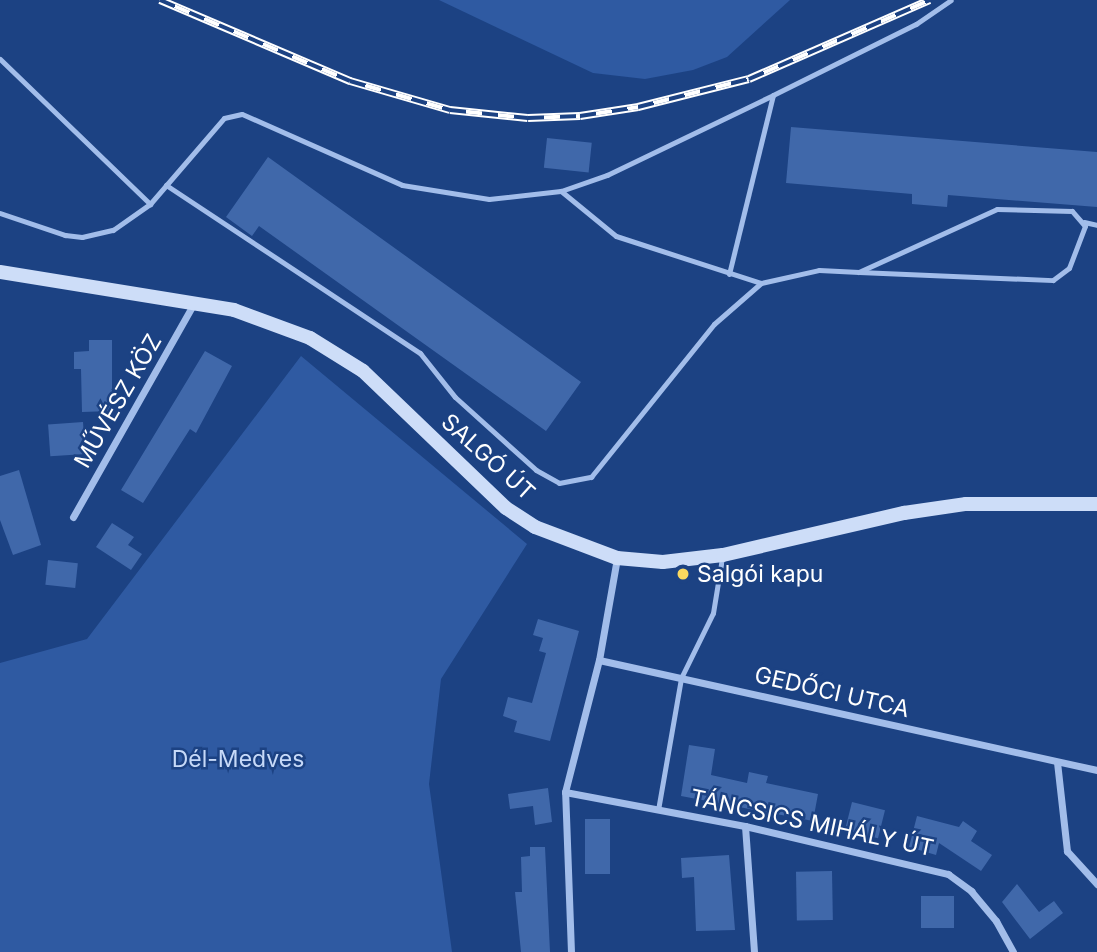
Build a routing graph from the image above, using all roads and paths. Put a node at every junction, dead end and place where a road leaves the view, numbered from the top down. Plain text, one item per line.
1 (951, 0) edge
2 (0, 59) edge
3 (773, 96) junction
4 (166, 185) junction
5 (561, 191) junction
6 (150, 204) junction
7 (0, 213) edge
8 (1084, 222) junction
9 (1097, 225) edge
10 (0, 272) edge
11 (859, 272) junction
12 (729, 275) junction
13 (761, 283) junction
14 (194, 303) junction
15 (1097, 504) edge
16 (73, 517) dead end
17 (723, 555) junction
18 (617, 558) junction
19 (599, 660) junction
20 (681, 678) junction
21 (1057, 762) junction
22 (1097, 770) edge
23 (565, 792) junction
24 (658, 810) junction
25 (746, 826) junction
26 (1097, 884) edge
27 (571, 952) edge
28 (754, 952) edge
29 (1013, 952) edge

1 - 3 lane
2 - 6 lane
3 - 5 lane
3 - 12 lane
4 - 5 lane
4 - 6 lane
4 - 13 lane
5 - 12 lane
6 - 7 lane
8 - 9 lane
8 - 11 lane
8 - 11 lane
10 - 14 main road, SALGÓ ÚT
11 - 13 lane
12 - 13 lane
14 - 16 street, MŰVÉSZ KÖZ
14 - 18 main road, SALGÓ ÚT
15 - 17 main road, SALGÓ ÚT
17 - 18 main road, SALGÓ ÚT
17 - 20 lane
18 - 19 street
19 - 20 street, GEDŐCI UTCA
19 - 23 street
20 - 21 street, GEDŐCI UTCA
20 - 24 lane
21 - 22 street, GEDŐCI UTCA
21 - 26 street
23 - 24 street, TÁNCSICS MIHÁLY ÚT
23 - 27 street
24 - 25 street, TÁNCSICS MIHÁLY ÚT
25 - 28 street
25 - 29 street, TÁNCSICS MIHÁLY ÚT

